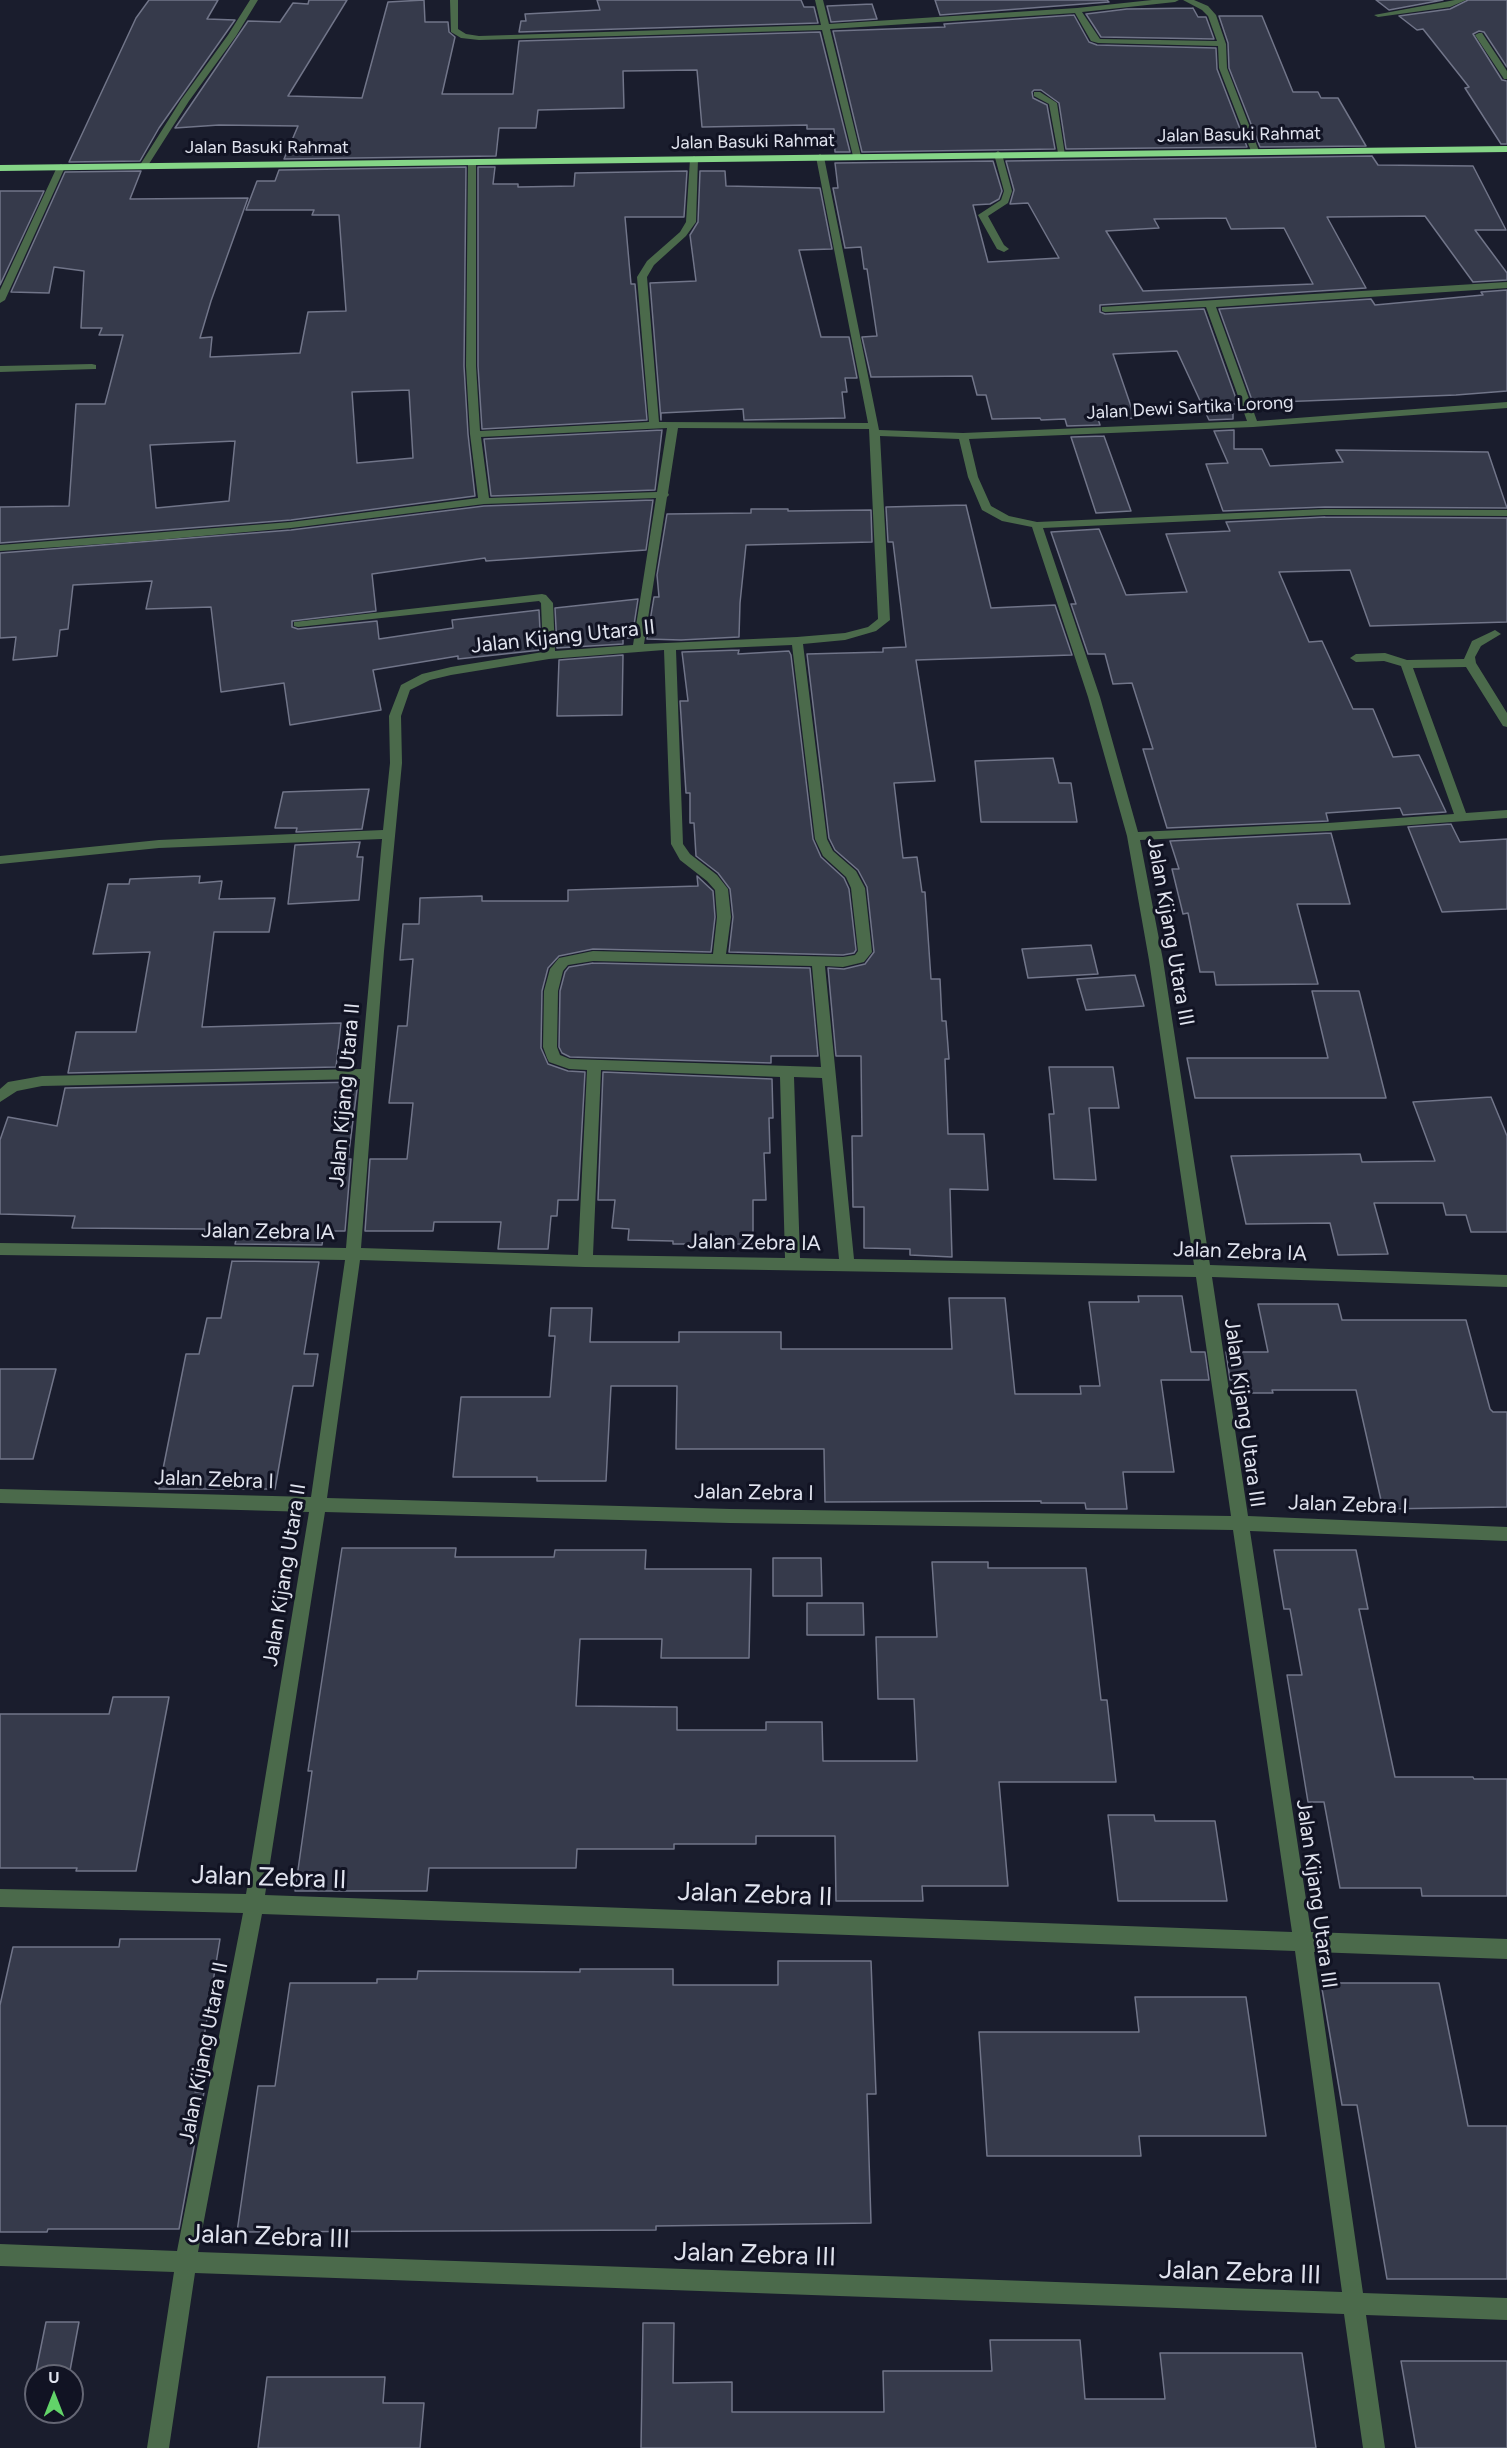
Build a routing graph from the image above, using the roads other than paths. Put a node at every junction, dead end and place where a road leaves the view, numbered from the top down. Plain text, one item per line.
1 (255, 0) edge
2 (454, 0) edge
3 (819, 0) edge
4 (1175, 0) edge
5 (1187, 0) edge
6 (1462, 0) edge
7 (1077, 10) junction
8 (1378, 15) dead end
9 (827, 27) junction
10 (1479, 35) dead end
11 (1222, 44) junction
12 (1507, 77) edge
13 (1037, 94) dead end
14 (1507, 148) edge
15 (1255, 151) junction
16 (1062, 153) junction
17 (998, 154) junction
18 (857, 156) junction
19 (820, 157) junction
20 (694, 159) junction
21 (472, 163) junction
22 (144, 165) junction
23 (61, 167) junction
24 (0, 168) edge
25 (1004, 249) dead end
26 (1507, 285) edge
27 (0, 300) edge
28 (1210, 304) junction
29 (1105, 309) dead end
30 (92, 367) dead end
31 (0, 369) edge
32 (1507, 405) edge
33 (1253, 424) junction
34 (654, 425) junction
35 (673, 425) junction
36 (875, 429) junction
37 (475, 434) junction
38 (963, 436) junction
39 (664, 495) junction
40 (483, 501) junction
41 (1507, 513) edge
42 (1037, 525) junction
43 (0, 548) edge
44 (298, 624) dead end
45 (1495, 634) dead end
46 (796, 641) junction
47 (669, 647) junction
48 (638, 648) junction
49 (549, 655) junction
50 (1356, 658) dead end
51 (1470, 663) junction
52 (1406, 664) junction
53 (1507, 723) edge
54 (1507, 814) edge
55 (1462, 818) junction
56 (389, 834) junction
57 (1133, 836) junction
58 (0, 860) edge
59 (719, 960) junction
60 (818, 962) junction
61 (594, 1066) junction
62 (788, 1072) junction
63 (830, 1073) junction
64 (369, 1074) junction
65 (0, 1097) edge
66 (0, 1249) edge
67 (353, 1254) junction
68 (585, 1262) junction
69 (793, 1264) junction
70 (847, 1266) junction
71 (1203, 1271) junction
72 (1507, 1281) edge
73 (0, 1496) edge
74 (318, 1506) junction
75 (1239, 1523) junction
76 (1507, 1534) edge
77 (0, 1898) edge
78 (254, 1904) junction
79 (1302, 1942) junction
80 (1507, 1949) edge
81 (0, 2255) edge
82 (186, 2260) junction
83 (1354, 2304) junction
84 (1507, 2309) edge
85 (158, 2448) edge
86 (1374, 2448) edge

1 - 22 street
2 - 9 street
3 - 9 street
4 - 7 street
5 - 11 street
6 - 8 street
7 - 9 street
7 - 11 street
9 - 18 street
10 - 12 street
11 - 15 street
13 - 16 street
14 - 15 highway, Jalan Basuki Rahmat
15 - 16 highway, Jalan Basuki Rahmat
16 - 17 highway, Jalan Basuki Rahmat
17 - 18 highway, Jalan Basuki Rahmat
17 - 25 street
18 - 19 highway, Jalan Basuki Rahmat
19 - 20 highway, Jalan Basuki Rahmat
19 - 36 street, Jalan Kijang Utara II
20 - 21 highway, Jalan Basuki Rahmat
20 - 34 street
21 - 22 highway, Jalan Basuki Rahmat
21 - 37 street
22 - 23 highway, Jalan Basuki Rahmat
23 - 24 highway, Jalan Basuki Rahmat
23 - 27 street
26 - 28 street
28 - 29 street
28 - 33 street
30 - 31 street
32 - 33 street, Jalan Dewi Sartika Lorong
33 - 38 street, Jalan Dewi Sartika Lorong
34 - 35 street, Jalan Dewi Sartika Lorong
34 - 37 street, Jalan Dewi Sartika Lorong
35 - 36 street, Jalan Dewi Sartika Lorong
35 - 39 street
36 - 38 street, Jalan Dewi Sartika Lorong
36 - 46 street, Jalan Kijang Utara II
37 - 40 street
38 - 42 street
39 - 40 street
39 - 48 street
40 - 43 street
41 - 42 street
42 - 57 street, Jalan Kijang Utara III
44 - 49 street
45 - 51 street
46 - 47 street, Jalan Kijang Utara II
46 - 60 street
47 - 48 street, Jalan Kijang Utara II
47 - 59 street
48 - 49 street, Jalan Kijang Utara II
49 - 56 street, Jalan Kijang Utara II
50 - 52 street
51 - 52 street
51 - 53 street
52 - 55 street
54 - 55 street
55 - 57 street
56 - 58 street
56 - 64 street, Jalan Kijang Utara II
57 - 71 street, Jalan Kijang Utara III
59 - 60 street
59 - 61 street
60 - 63 street
61 - 62 street
61 - 68 street
62 - 63 street
62 - 69 street
63 - 70 street
64 - 65 street
64 - 67 street, Jalan Kijang Utara II
66 - 67 street, Jalan Zebra IA
67 - 68 street, Jalan Zebra IA
67 - 74 street, Jalan Kijang Utara II
68 - 69 street, Jalan Zebra IA
69 - 70 street, Jalan Zebra IA
70 - 71 street, Jalan Zebra IA
71 - 72 street, Jalan Zebra IA
71 - 75 street, Jalan Kijang Utara III
73 - 74 street, Jalan Zebra I
74 - 75 street, Jalan Zebra I
74 - 78 street, Jalan Kijang Utara II
75 - 76 street, Jalan Zebra I
75 - 79 street, Jalan Kijang Utara III
77 - 78 street, Jalan Zebra II
78 - 79 street, Jalan Zebra II
78 - 82 street, Jalan Kijang Utara II
79 - 80 street, Jalan Zebra II
79 - 83 street, Jalan Kijang Utara III
81 - 82 street, Jalan Zebra III
82 - 83 street, Jalan Zebra III
82 - 85 street, Jalan Kijang Utara II
83 - 84 street, Jalan Zebra III
83 - 86 street, Jalan Kijang Utara III

